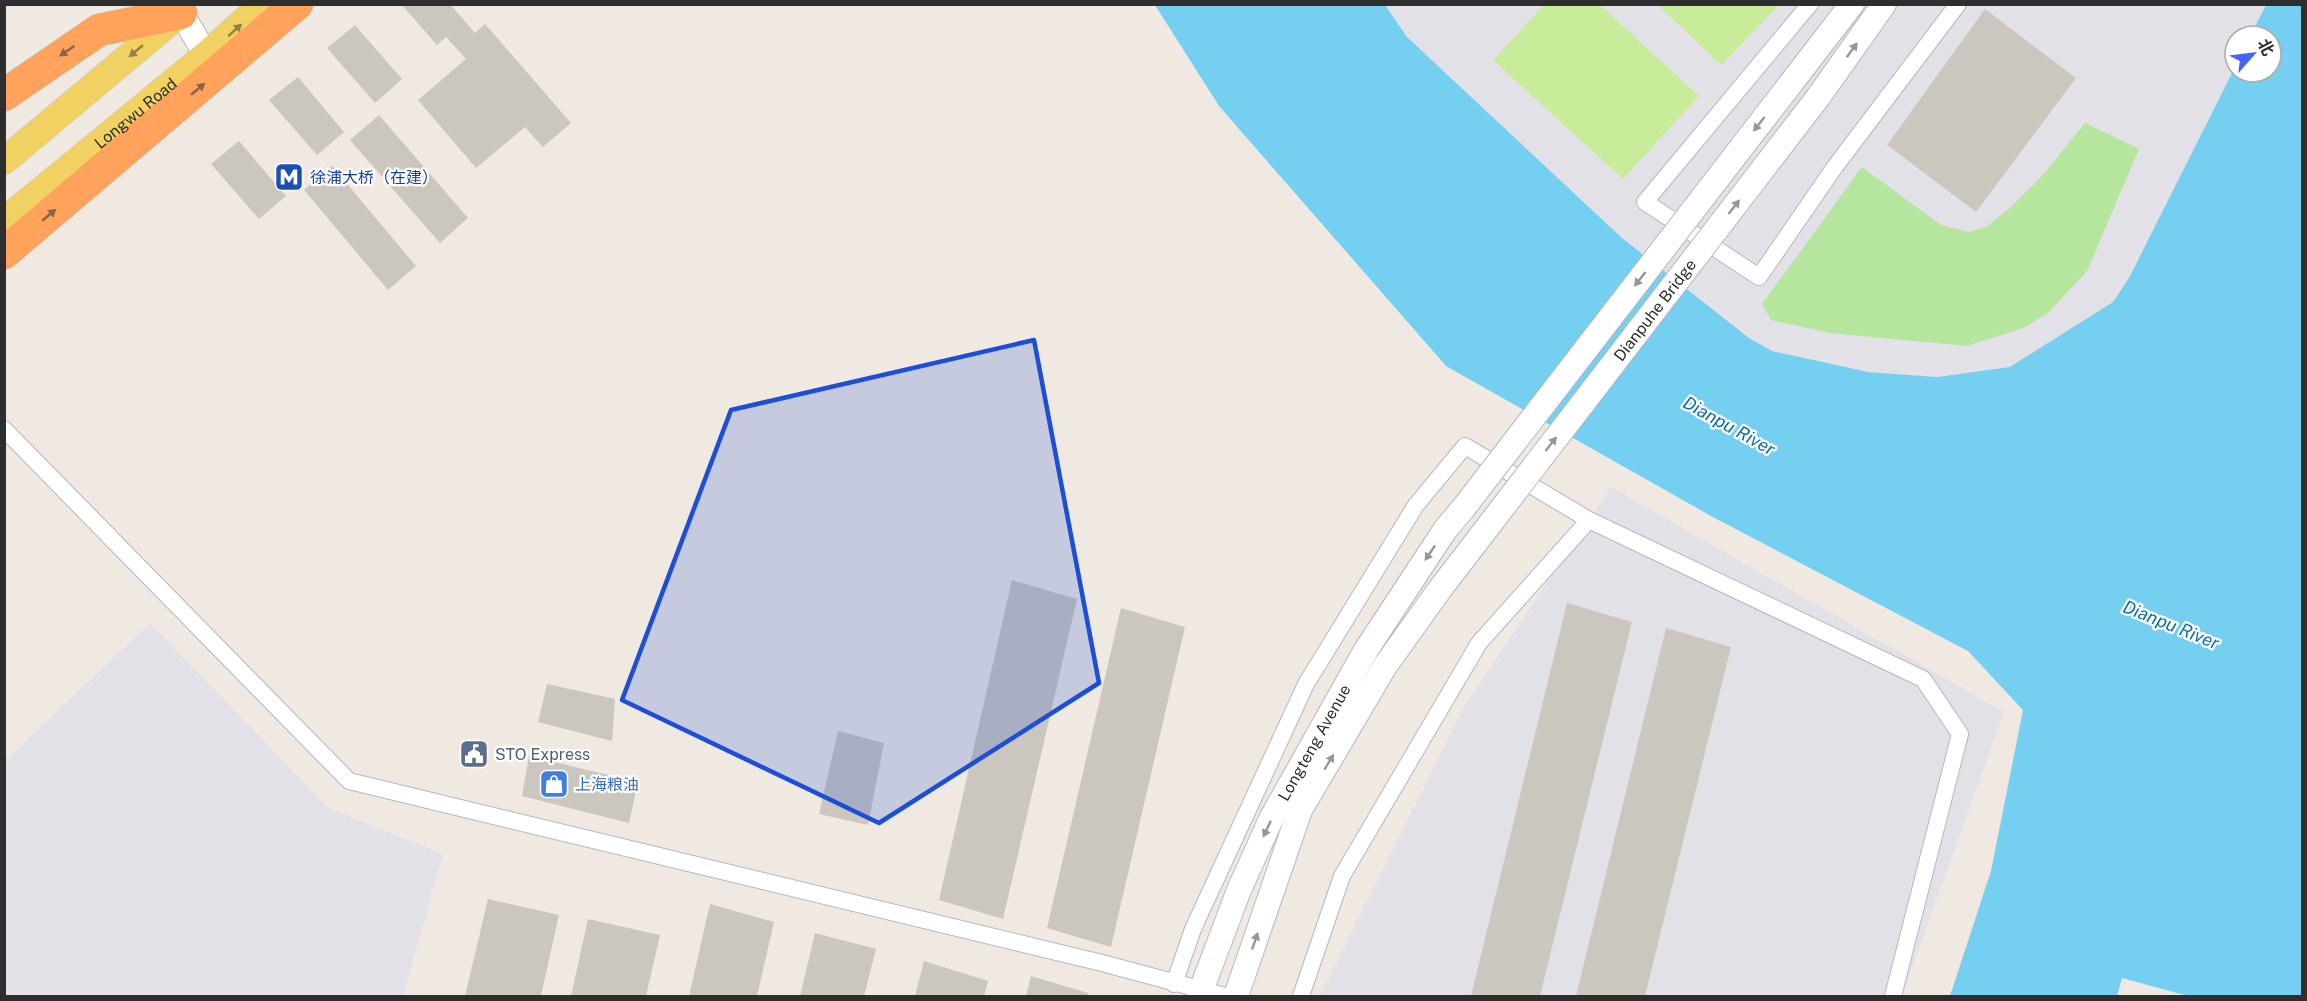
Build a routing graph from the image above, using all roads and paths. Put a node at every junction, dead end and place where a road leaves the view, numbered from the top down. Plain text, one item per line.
1 (263, 4) edge
2 (297, 4) edge
3 (1810, 4) edge
4 (1852, 4) edge
5 (1884, 4) edge
6 (1958, 4) edge
7 (182, 7) edge
8 (206, 55) junction
9 (4, 95) edge
10 (4, 161) edge
11 (4, 221) edge
12 (4, 253) edge
13 (4, 429) edge
14 (1465, 506) joint
15 (1589, 520) junction
16 (1490, 524) joint
17 (1174, 984) junction
18 (1199, 994) edge
19 (1226, 996) edge
20 (1236, 996) edge
21 (1301, 996) edge
22 (1893, 996) edge

8 -> 1 main road, Longwu Road
12 -> 2 highway
3 - 6 street
4 -> 14 main road, Dianpuhe Bridge, bridge
16 -> 5 main road, Dianpuhe Bridge, bridge
7 - 8 main road
7 -> 9 highway
7 -> 10 main road
8 - 11 main road, Longwu Road
13 - 17 street
14 -> 18 main road, Longteng Avenue
15 - 17 street
15 - 21 street
15 - 22 street
20 -> 16 main road, Longteng Avenue
17 - 18 street
18 - 19 street

